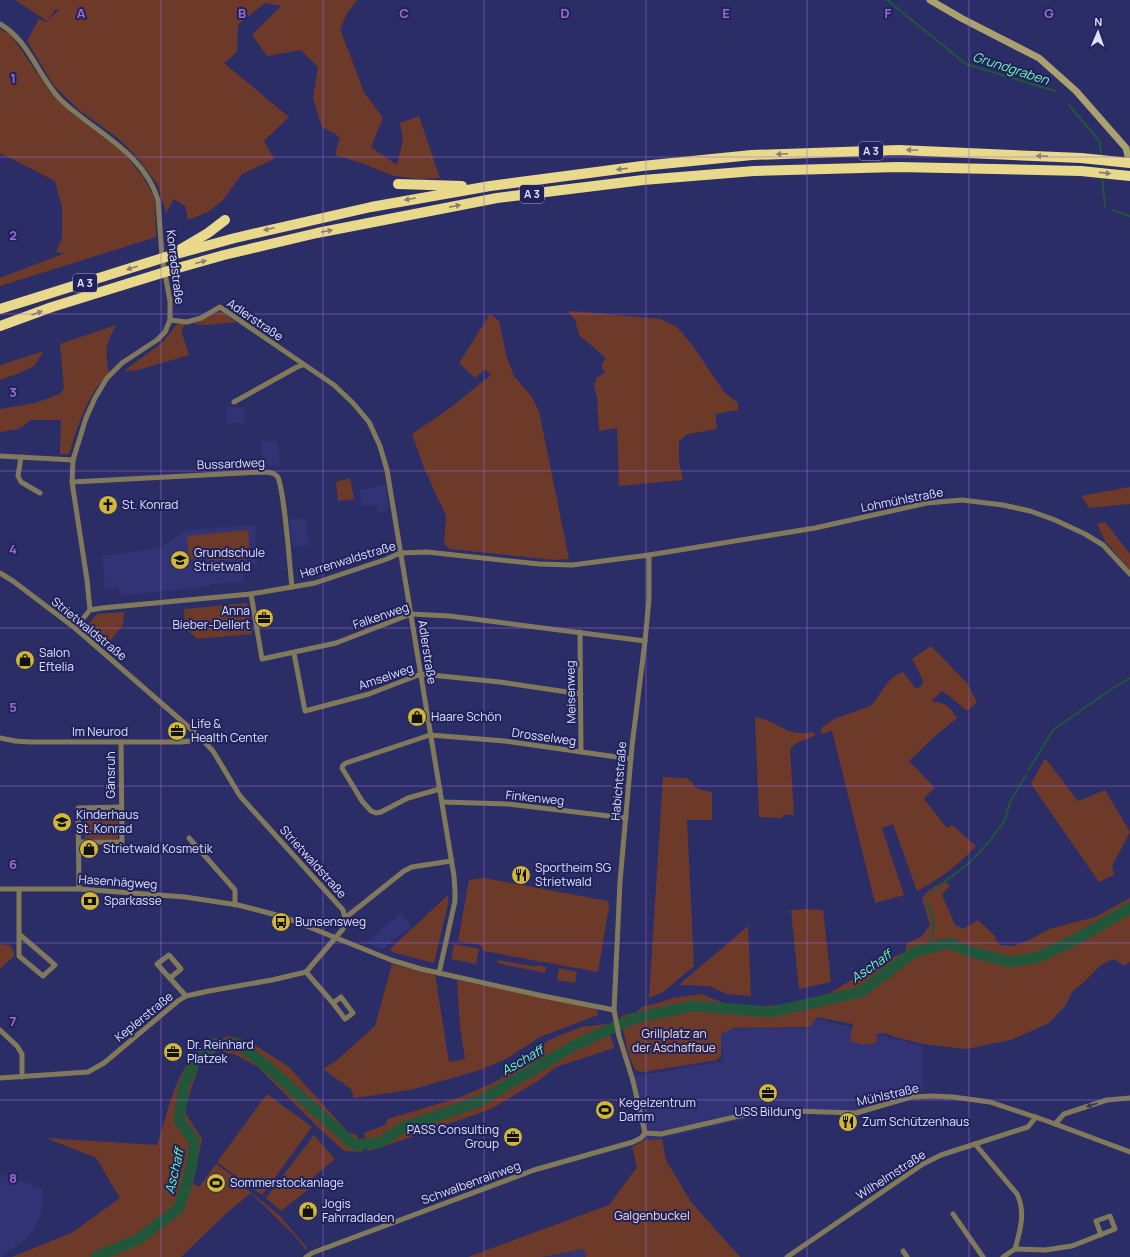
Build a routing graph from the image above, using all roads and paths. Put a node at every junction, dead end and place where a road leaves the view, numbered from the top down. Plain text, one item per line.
1 (930, 0) edge
2 (0, 24) edge
3 (1130, 163) edge
4 (1130, 176) edge
5 (398, 184) dead end
6 (490, 186) junction
7 (225, 220) dead end
8 (169, 256) junction
9 (0, 309) edge
10 (170, 320) junction
11 (0, 326) edge
12 (304, 365) junction
13 (234, 402) dead end
14 (0, 456) edge
15 (21, 457) junction
16 (73, 460) junction
17 (72, 482) junction
18 (40, 493) dead end
19 (706, 545) joint
20 (400, 553) junction
21 (649, 555) junction
22 (0, 573) edge
23 (1130, 574) edge
24 (292, 587) junction
25 (251, 594) junction
26 (90, 610) junction
27 (411, 614) junction
28 (75, 628) junction
29 (580, 632) junction
30 (645, 641) junction
31 (294, 653) junction
32 (420, 674) junction
33 (581, 694) junction
34 (430, 735) junction
35 (199, 736) junction
36 (0, 738) edge
37 (121, 742) junction
38 (581, 752) junction
39 (631, 759) junction
40 (440, 790) junction
41 (442, 802) junction
42 (121, 807) junction
43 (626, 818) junction
44 (189, 838) dead end
45 (79, 842) junction
46 (451, 861) junction
47 (0, 889) edge
48 (19, 889) junction
49 (80, 889) junction
50 (235, 905) junction
51 (345, 918) junction
52 (19, 934) junction
53 (336, 937) junction
54 (306, 972) junction
55 (439, 973) junction
56 (170, 978) junction
57 (186, 996) junction
58 (333, 1003) dead end
59 (614, 1010) junction
60 (0, 1030) edge
61 (22, 1077) junction
62 (0, 1078) edge
63 (1130, 1098) edge
64 (1036, 1117) junction
65 (1055, 1124) junction
66 (645, 1133) junction
67 (975, 1144) junction
68 (1130, 1152) edge
69 (954, 1214) dead end
70 (1101, 1234) dead end
71 (1015, 1250) junction
72 (903, 1251) dead end
73 (306, 1257) edge
74 (787, 1257) edge
75 (907, 1257) edge
76 (983, 1257) edge
77 (1003, 1257) edge

1 - 3 street
2 - 10 street, Konradstraße
3 -> 6 highway, A 3
11 -> 4 highway, A 3
5 - 6 highway
6 -> 8 highway, A 3
7 - 8 highway
8 -> 9 highway, A 3
10 - 12 street, Adlerstraße
10 - 16 street, Konradstraße
12 - 13 street
12 - 20 street, Adlerstraße
14 - 15 street
15 - 16 street
15 - 18 street
16 - 17 street, Konradstraße
17 - 24 street, Bussardweg
17 - 26 street, Konradstraße
19 - 21 street, Herrenwaldstraße
19 - 23 street, Lohmühlstraße
20 - 21 street, Herrenwaldstraße
20 - 24 street, Herrenwaldstraße
20 - 27 street, Adlerstraße
21 - 30 street, Habichtstraße
22 - 28 street, Strietwaldstraße
24 - 25 street, Herrenwaldstraße
25 - 26 street, Herrenwaldstraße
25 - 31 street, Falkenweg
26 - 28 street
27 - 29 street, Falkenweg
27 - 31 street, Falkenweg
27 - 32 street, Adlerstraße
28 - 35 street, Strietwaldstraße
29 - 30 street, Falkenweg
29 - 33 street, Meisenweg
30 - 39 street, Habichtstraße
31 - 32 street, Amselweg
32 - 33 street, Amselweg
32 - 34 street, Adlerstraße
33 - 38 street, Meisenweg
34 - 38 street, Drosselweg
34 - 40 street, Adlerstraße
34 - 40 street, Drosselweg
35 - 37 street, Im Neurod
35 - 51 street, Strietwaldstraße
36 - 37 street, Im Neurod
37 - 42 street, Gänsruh
38 - 39 street, Drosselweg
39 - 43 street, Habichtstraße
40 - 41 street, Adlerstraße
41 - 43 street, Finkenweg
41 - 46 street, Adlerstraße
42 - 45 street, Gänsruh
42 - 45 street, Gänsruh
43 - 59 street, Habichtstraße
44 - 50 street
45 - 49 street, Gänsruh
46 - 51 street
46 - 55 street, Adlerstraße
47 - 48 street, Hasenhägweg
48 - 49 street, Hasenhägweg
48 - 52 street
49 - 50 street, Hasenhägweg
50 - 53 street, Hasenhägweg
51 - 53 street, Strietwaldstraße
52 - 52 street
53 - 54 street
53 - 55 street
54 - 57 street, Keplerstraße
54 - 58 street
55 - 59 street
56 - 56 street
56 - 57 street
57 - 61 street, Keplerstraße
59 - 66 street
60 - 61 street
61 - 62 street, Keplerstraße
63 -> 65 street
64 - 65 street, Mühlstraße
64 - 66 street, Mühlstraße
64 - 67 street, Wilhelmstraße
65 - 68 street, Mühlstraße
66 - 73 street, Schwalbenrainweg
67 - 71 street
67 - 74 street, Wilhelmstraße
69 - 76 street
70 - 71 street
71 - 77 street
72 - 75 street

